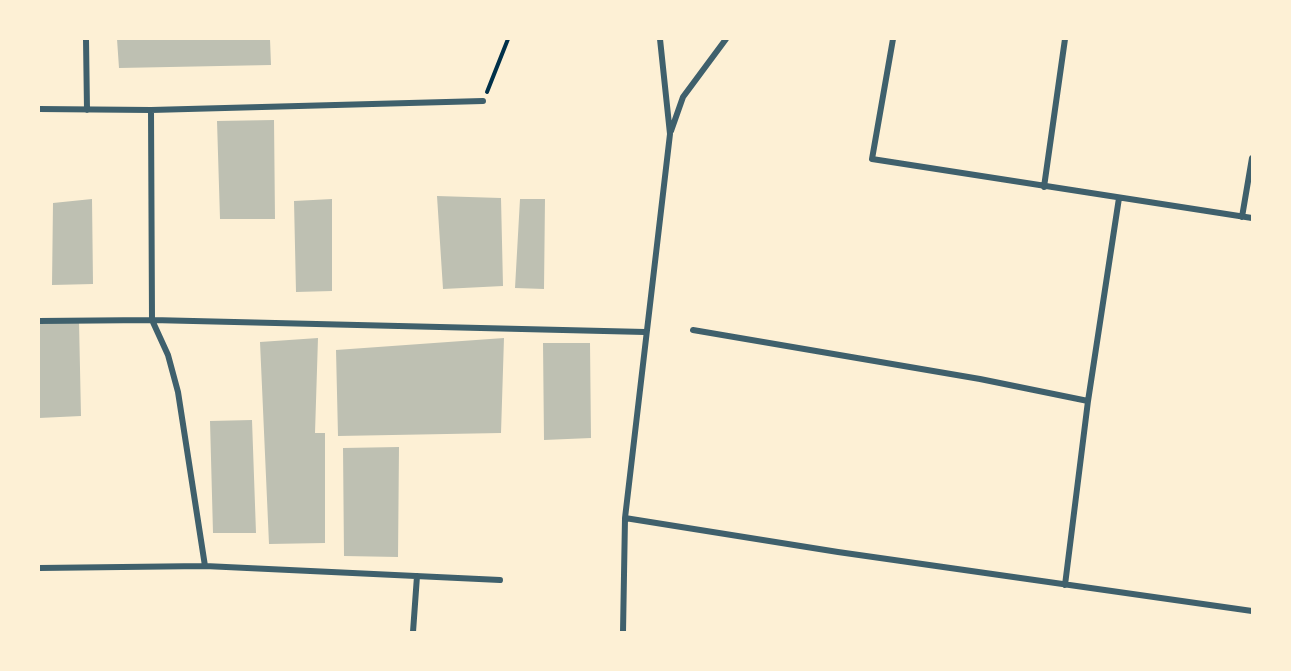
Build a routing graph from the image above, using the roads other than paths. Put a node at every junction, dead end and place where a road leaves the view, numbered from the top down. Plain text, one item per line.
1 (86, 39) edge
2 (660, 39) edge
3 (726, 39) edge
4 (893, 39) edge
5 (1065, 39) edge
6 (483, 101) road end
7 (39, 109) edge
8 (87, 110) junction
9 (151, 110) junction
10 (670, 134) junction
11 (1252, 158) edge
12 (1044, 187) junction
13 (1119, 198) junction
14 (1242, 217) junction
15 (1252, 218) edge
16 (152, 320) junction
17 (39, 321) edge
18 (693, 330) dead end
19 (645, 332) junction
20 (1088, 401) junction
21 (625, 518) junction
22 (205, 566) junction
23 (39, 568) edge
24 (417, 576) junction
25 (500, 580) dead end
26 (1065, 585) junction
27 (1252, 611) edge
28 (413, 632) edge
29 (623, 632) edge

1 - 8 street
2 - 10 street
3 - 10 street
4 - 12 street
5 - 12 street
6 - 9 street
7 - 8 street
8 - 9 street
9 - 16 street
10 - 19 street
11 - 14 street
12 - 13 street
13 - 14 street
13 - 20 street
14 - 15 street
16 - 17 street
16 - 19 street
16 - 22 street
18 - 20 street
19 - 21 street
20 - 26 street
21 - 26 street
21 - 29 street
22 - 23 street
22 - 24 street
24 - 25 street
24 - 28 street
26 - 27 street

